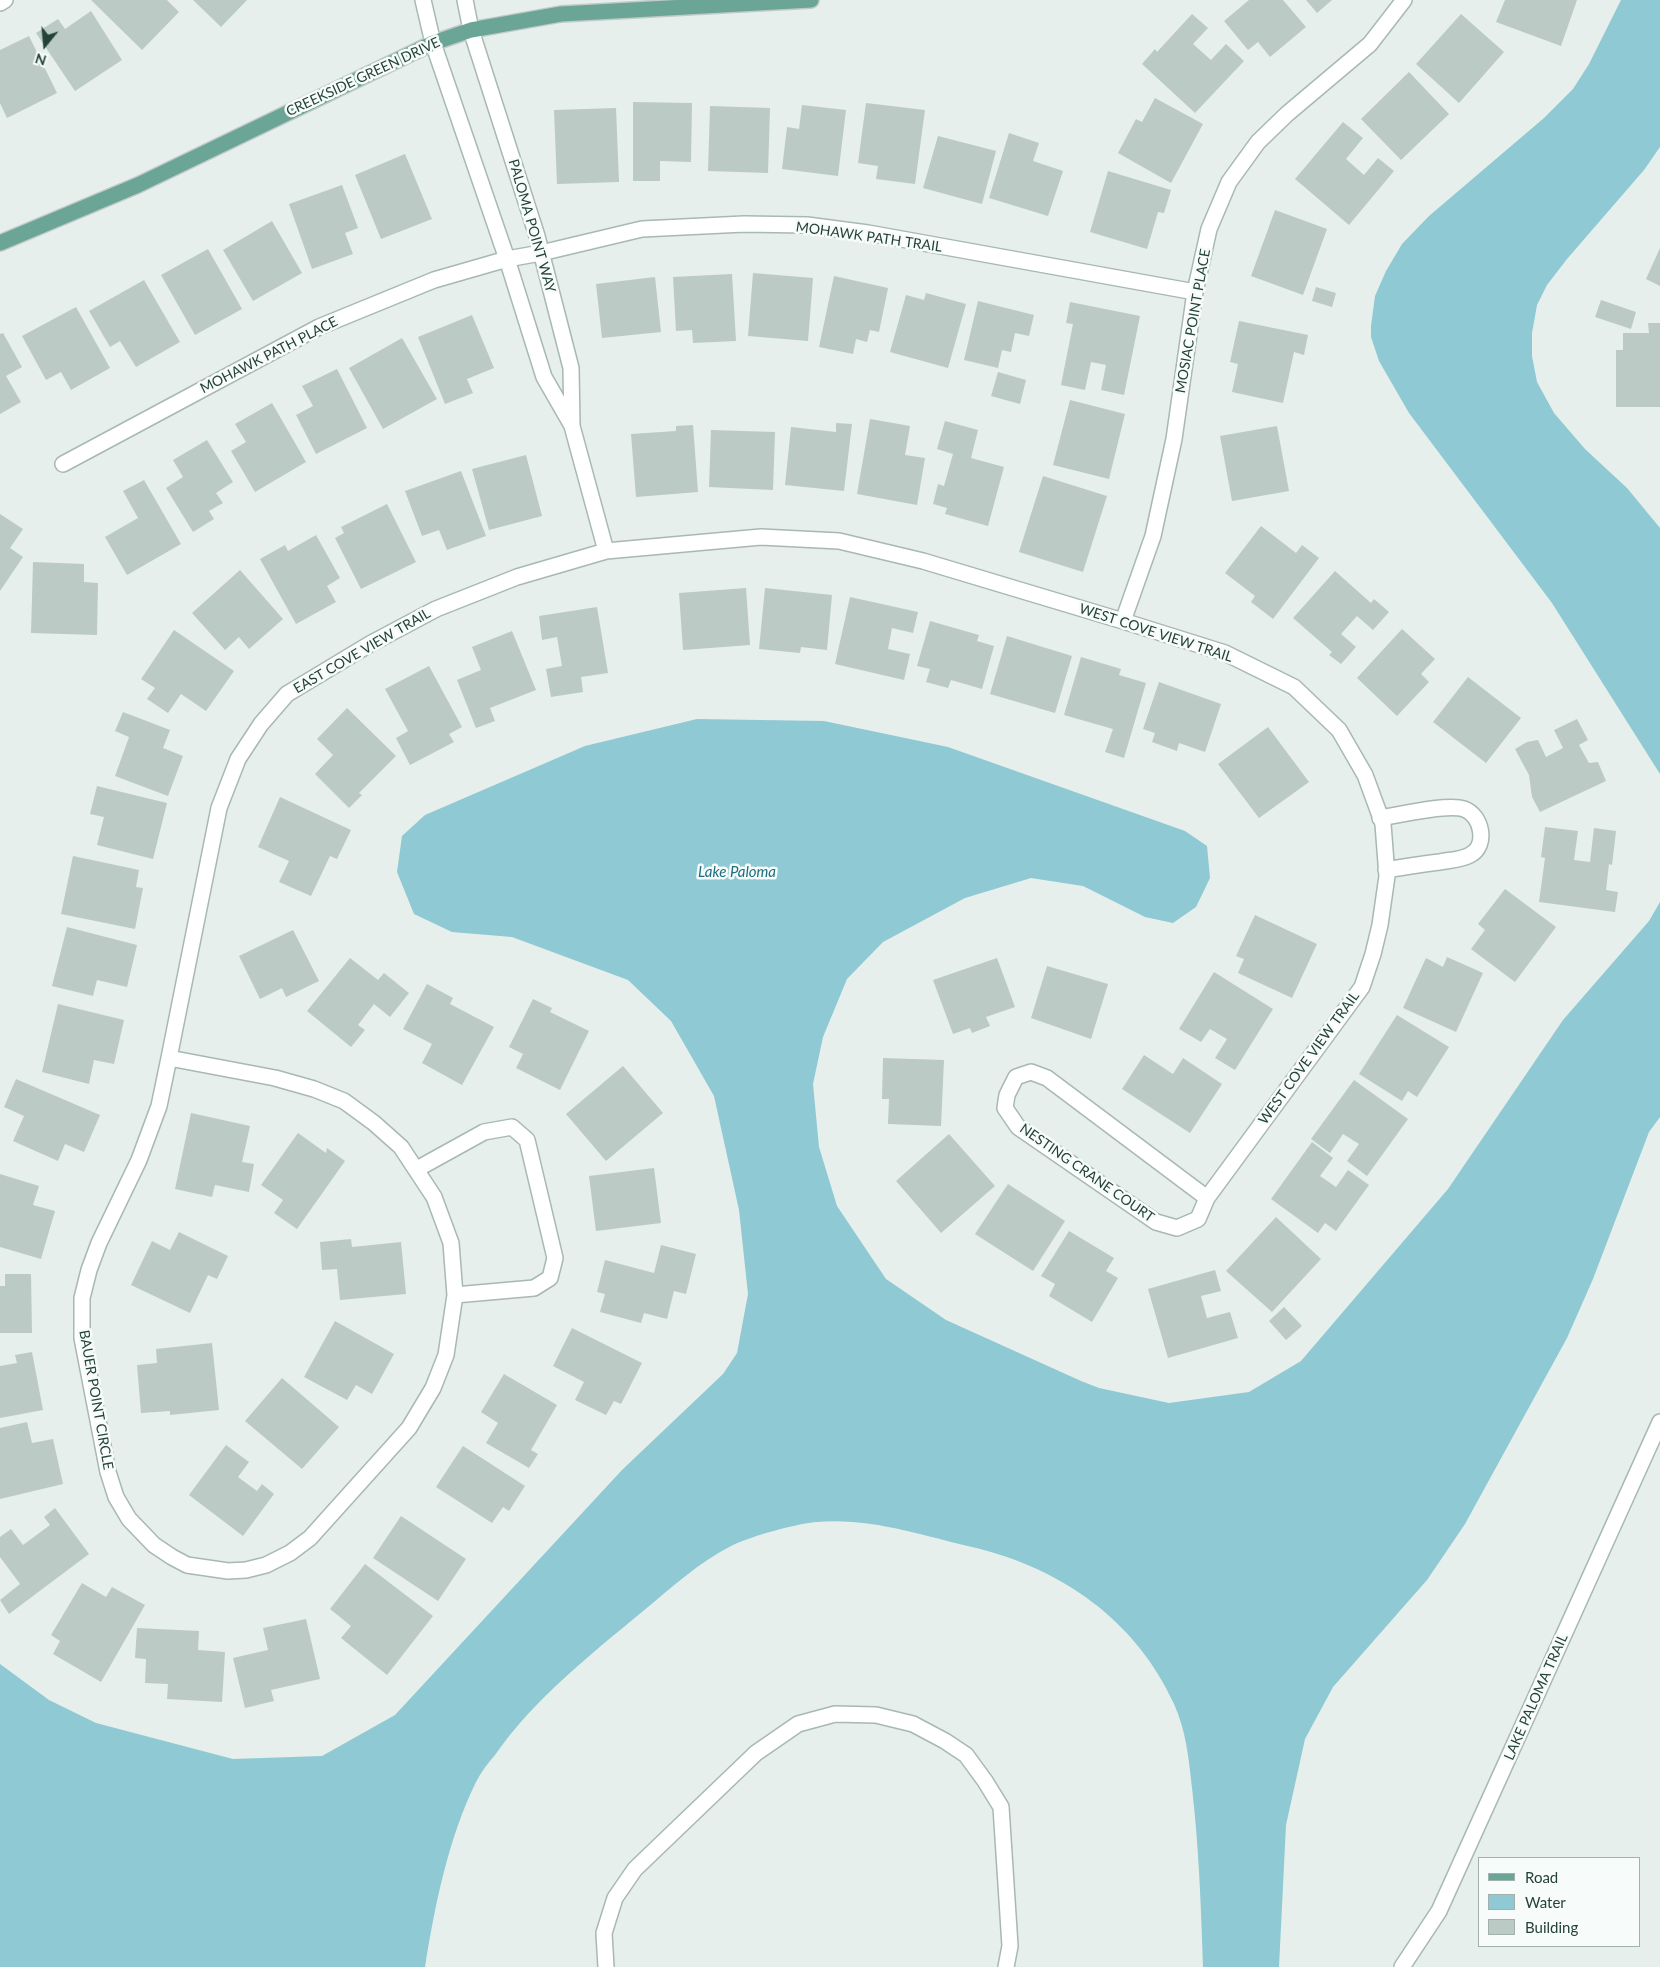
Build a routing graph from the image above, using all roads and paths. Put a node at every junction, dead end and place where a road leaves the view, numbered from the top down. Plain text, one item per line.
1 (5, 0) edge
2 (422, 0) edge
3 (465, 0) edge
4 (810, 0) edge
5 (1404, 0) edge
6 (0, 3) edge
7 (471, 30) junction
8 (433, 43) junction
9 (0, 243) edge
10 (542, 253) junction
11 (507, 259) junction
12 (1195, 292) junction
13 (572, 426) junction
14 (63, 464) dead end
15 (606, 551) junction
16 (1124, 621) junction
17 (1380, 818) junction
18 (1386, 870) junction
19 (169, 1058) junction
20 (417, 1169) junction
21 (1207, 1198) junction
22 (456, 1295) junction
23 (1660, 1422) edge
24 (606, 1967) edge
25 (1006, 1967) edge
26 (1402, 1967) edge

1 - 6 street
2 - 8 street, PALOMA POINT WAY
3 - 7 street, PALOMA POINT WAY
4 - 7 main road, CREEKSIDE GREEN DRIVE
5 - 12 street, MOSIAC POINT PLACE
7 - 8 main road, CREEKSIDE GREEN DRIVE
7 - 10 street, PALOMA POINT WAY
8 - 9 main road, CREEKSIDE GREEN DRIVE
8 - 11 street, PALOMA POINT WAY
10 - 11 street, MOHAWK PATH PLACE
10 - 12 street, MOHAWK PATH TRAIL
10 - 13 street, PALOMA POINT WAY
11 - 13 street, PALOMA POINT WAY
11 - 14 street, MOHAWK PATH PLACE
12 - 16 street, MOSIAC POINT PLACE
13 - 15 street, PALOMA POINT WAY
15 - 16 street, WEST COVE VIEW TRAIL
15 - 19 street, EAST COVE VIEW TRAIL
16 - 17 street, WEST COVE VIEW TRAIL
17 - 18 street, WEST COVE VIEW TRAIL
17 - 18 street
18 - 21 street, WEST COVE VIEW TRAIL
19 - 20 street, BAUER POINT CIRCLE
19 - 22 street, BAUER POINT CIRCLE
20 - 22 street, BAUER POINT CIRCLE
20 - 22 street
21 - 21 street, NESTING CRANE COURT
23 - 26 street, LAKE PALOMA TRAIL
24 - 25 street

